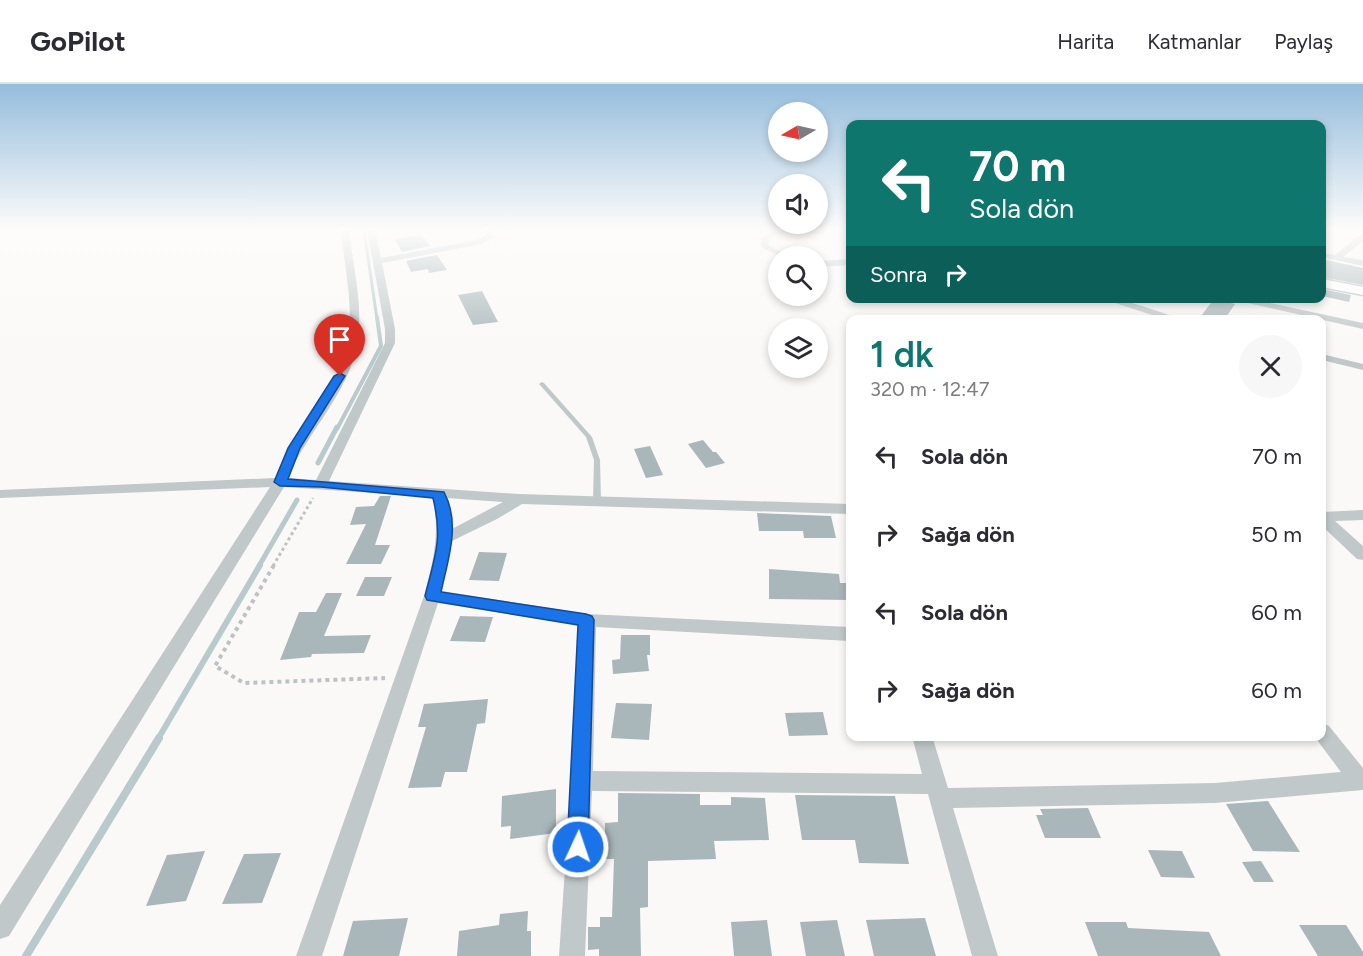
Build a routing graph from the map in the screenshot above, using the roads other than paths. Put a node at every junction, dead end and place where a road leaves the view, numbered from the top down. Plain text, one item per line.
1 (349, 271) edge
2 (379, 271) edge
3 (1326, 284) edge
4 (1363, 291) edge
5 (1127, 303) edge
6 (1255, 303) edge
7 (1164, 315) edge
8 (1311, 315) edge
9 (1326, 318) edge
10 (1363, 326) edge
11 (1326, 358) edge
12 (1363, 368) edge
13 (542, 384) dead end
14 (280, 482) junction
15 (321, 484) junction
16 (0, 494) edge
17 (439, 495) junction
18 (519, 499) junction
19 (597, 501) junction
20 (846, 509) edge
21 (1363, 515) edge
22 (1326, 517) edge
23 (1326, 521) edge
24 (446, 538) junction
25 (1363, 555) edge
26 (432, 596) junction
27 (586, 620) junction
28 (846, 634) edge
29 (1326, 737) edge
30 (923, 741) edge
31 (1361, 780) edge
32 (582, 781) junction
33 (938, 791) junction
34 (0, 927) edge
35 (309, 956) edge
36 (572, 956) edge
37 (985, 956) edge

1 - 14 street
2 - 15 street
3 - 4 street
5 - 7 street
6 - 8 street
9 - 10 street
11 - 12 street
13 - 19 lane
14 - 15 street
14 - 16 street
14 - 34 street
15 - 17 street
17 - 18 street
17 - 24 street
18 - 19 street
18 - 24 street
19 - 20 street
21 - 22 street
23 - 25 street
24 - 26 street
26 - 27 street
26 - 35 street
27 - 28 street
27 - 32 street
29 - 31 street
30 - 33 street
31 - 33 street
32 - 33 street
32 - 36 street
33 - 37 street

